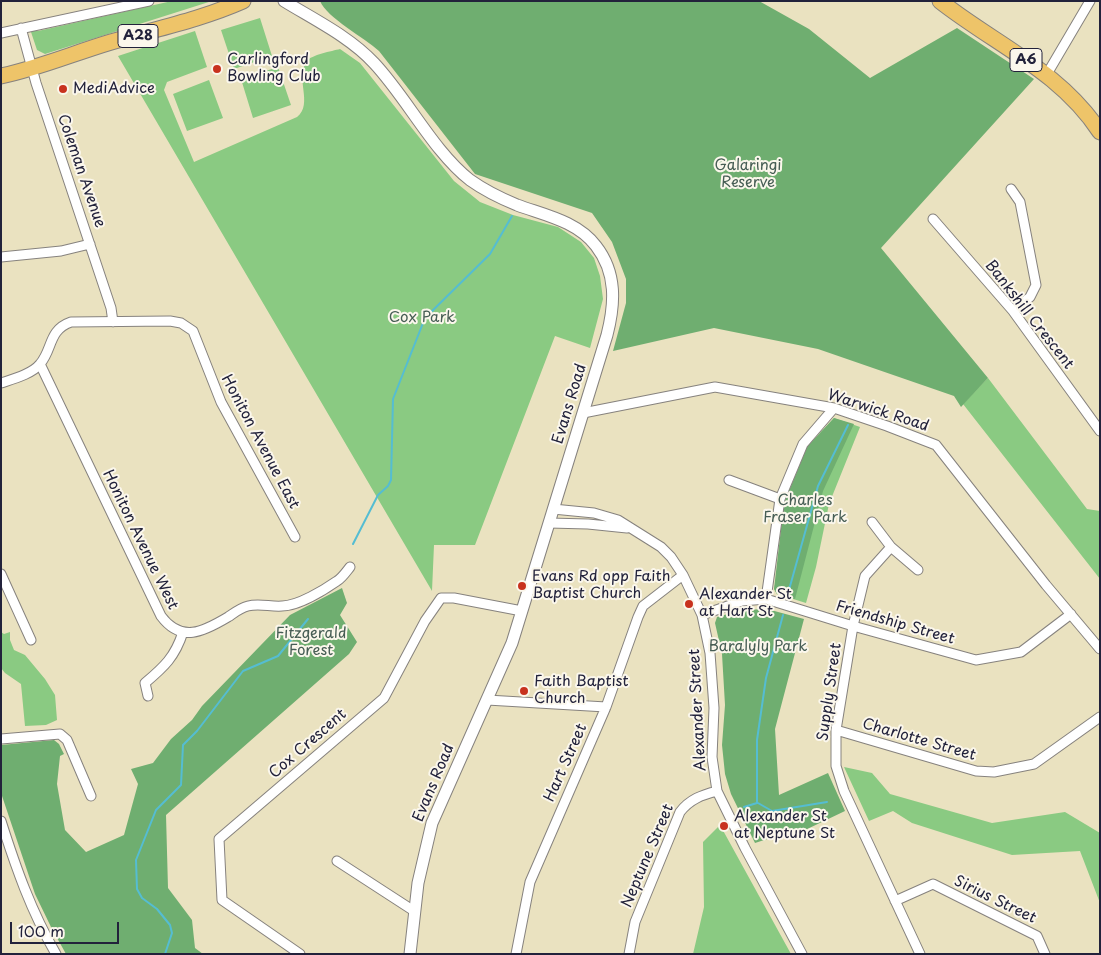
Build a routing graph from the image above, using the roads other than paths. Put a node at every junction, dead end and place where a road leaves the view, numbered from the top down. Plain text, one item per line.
1 (149, 1) edge
2 (243, 1) edge
3 (284, 1) edge
4 (940, 1) edge
5 (1090, 1) edge
6 (136, 3) edge
7 (21, 28) junction
8 (1, 32) edge
9 (32, 68) junction
10 (1047, 74) junction
11 (1, 76) edge
12 (1100, 132) edge
13 (1010, 188) dead end
14 (933, 220) dead end
15 (90, 244) junction
16 (1, 256) edge
17 (1013, 311) junction
18 (113, 322) junction
19 (40, 364) junction
20 (1, 383) edge
21 (834, 408) junction
22 (583, 413) junction
23 (1100, 430) edge
24 (729, 480) dead end
25 (780, 499) junction
26 (553, 508) junction
27 (872, 522) dead end
28 (549, 523) junction
29 (635, 530) junction
30 (295, 537) dead end
31 (891, 547) junction
32 (350, 567) dead end
33 (918, 570) dead end
34 (1, 574) edge
35 (683, 575) junction
36 (766, 599) junction
37 (522, 611) junction
38 (1071, 614) junction
39 (702, 615) junction
40 (853, 626) junction
41 (183, 632) junction
42 (31, 640) dead end
43 (1100, 649) edge
44 (148, 696) dead end
45 (487, 700) junction
46 (606, 707) junction
47 (1100, 717) edge
48 (836, 730) junction
49 (1, 739) edge
50 (717, 791) junction
51 (91, 796) dead end
52 (1, 821) edge
53 (337, 861) dead end
54 (895, 900) junction
55 (414, 911) junction
56 (56, 954) edge
57 (300, 954) edge
58 (410, 954) edge
59 (516, 954) edge
60 (629, 954) edge
61 (802, 954) edge
62 (920, 954) edge
63 (1045, 954) edge

1 - 6 street
2 - 9 highway, A28
3 - 22 street, Evans Road
4 - 10 highway, A6
5 - 10 street
6 - 7 street
7 - 8 street
7 - 9 street, Coleman Avenue
9 - 11 highway, A28
9 - 15 street, Coleman Avenue
10 - 12 highway, A6
13 - 17 street
14 - 17 street, Bankshill Crescent
15 - 16 street
15 - 18 street, Coleman Avenue
17 - 23 street, Bankshill Crescent
18 - 19 street, Honiton Avenue East
18 - 30 street, Honiton Avenue East
19 - 20 street
19 - 41 street, Honiton Avenue West
21 - 22 street, Warwick Road
21 - 25 street
21 - 38 street, Warwick Road
22 - 26 street, Evans Road
24 - 25 street
25 - 36 street
26 - 28 street, Evans Road
26 - 29 street, Alexander Street
27 - 31 street
28 - 29 street, Alexander Street
28 - 37 street, Evans Road
29 - 35 street, Alexander Street
31 - 33 street
31 - 40 street, Supply Street
32 - 41 street
34 - 42 street
35 - 39 street, Alexander Street
35 - 46 street, Hart Street
36 - 39 street, Friendship Street
36 - 40 street, Friendship Street
37 - 45 street, Evans Road
37 - 57 street, Cox Crescent
38 - 40 street, Friendship Street
38 - 43 street, Warwick Road
39 - 50 street, Alexander Street
40 - 48 street, Supply Street
41 - 44 street
45 - 46 street
45 - 55 street, Evans Road
46 - 59 street, Hart Street
47 - 48 street, Charlotte Street
48 - 54 street, Supply Street
49 - 51 street
50 - 60 street, Neptune Street
50 - 61 street, Alexander Street
52 - 56 street
53 - 55 street
54 - 62 street, Supply Street
54 - 63 street, Sirius Street
55 - 58 street, Evans Road

